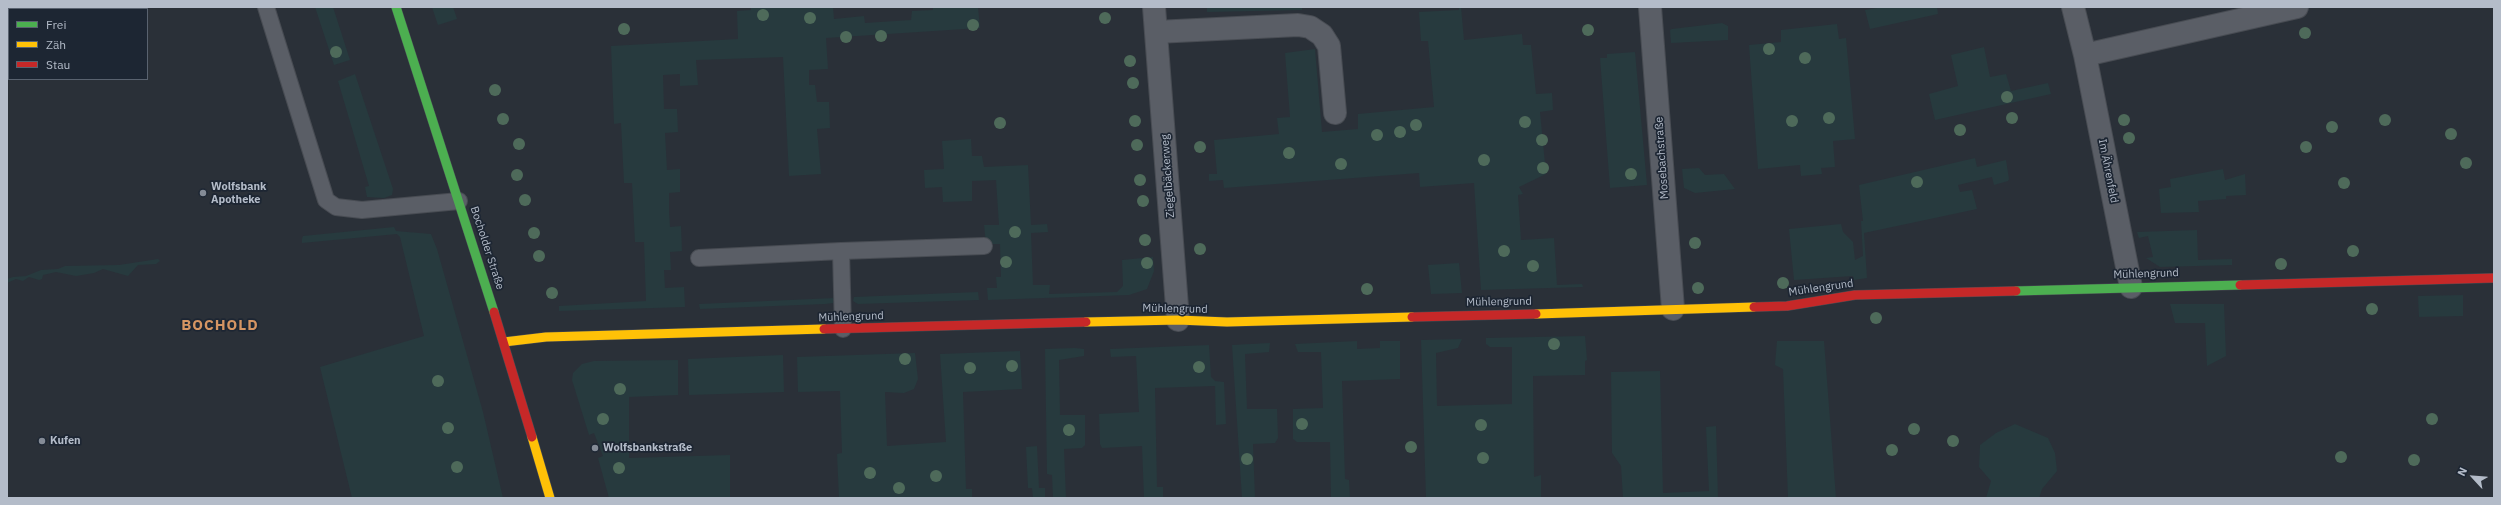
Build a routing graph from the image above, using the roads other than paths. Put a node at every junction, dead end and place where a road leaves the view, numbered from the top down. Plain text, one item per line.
1 (266, 7) edge
2 (396, 7) edge
3 (1154, 7) edge
4 (1650, 7) edge
5 (2073, 7) edge
6 (2297, 7) edge
7 (1156, 32) junction
8 (2085, 55) junction
9 (1335, 113) dead end
10 (459, 201) junction
11 (984, 246) dead end
12 (841, 251) junction
13 (699, 258) dead end
14 (2494, 278) edge
15 (2131, 287) junction
16 (1673, 309) junction
17 (1178, 320) junction
18 (843, 329) junction
19 (504, 342) junction
20 (550, 498) edge

1 - 10 lane
2 - 10 street, Bocholder Straße
3 - 7 street, Ziegelbäckerweg
4 - 16 street, Mosebachstraße
5 - 8 street, Im Ährenfeld
6 - 8 street
7 - 9 street
7 - 17 street, Ziegelbäckerweg
8 - 15 street, Im Ährenfeld
10 - 19 street, Bocholder Straße
11 - 12 lane
12 - 13 lane
12 - 18 lane
14 - 15 street, Mühlengrund
15 - 16 street, Mühlengrund
16 - 17 street, Mühlengrund
17 - 18 street, Mühlengrund
18 - 19 street, Mühlengrund
19 - 20 street, Bocholder Straße

